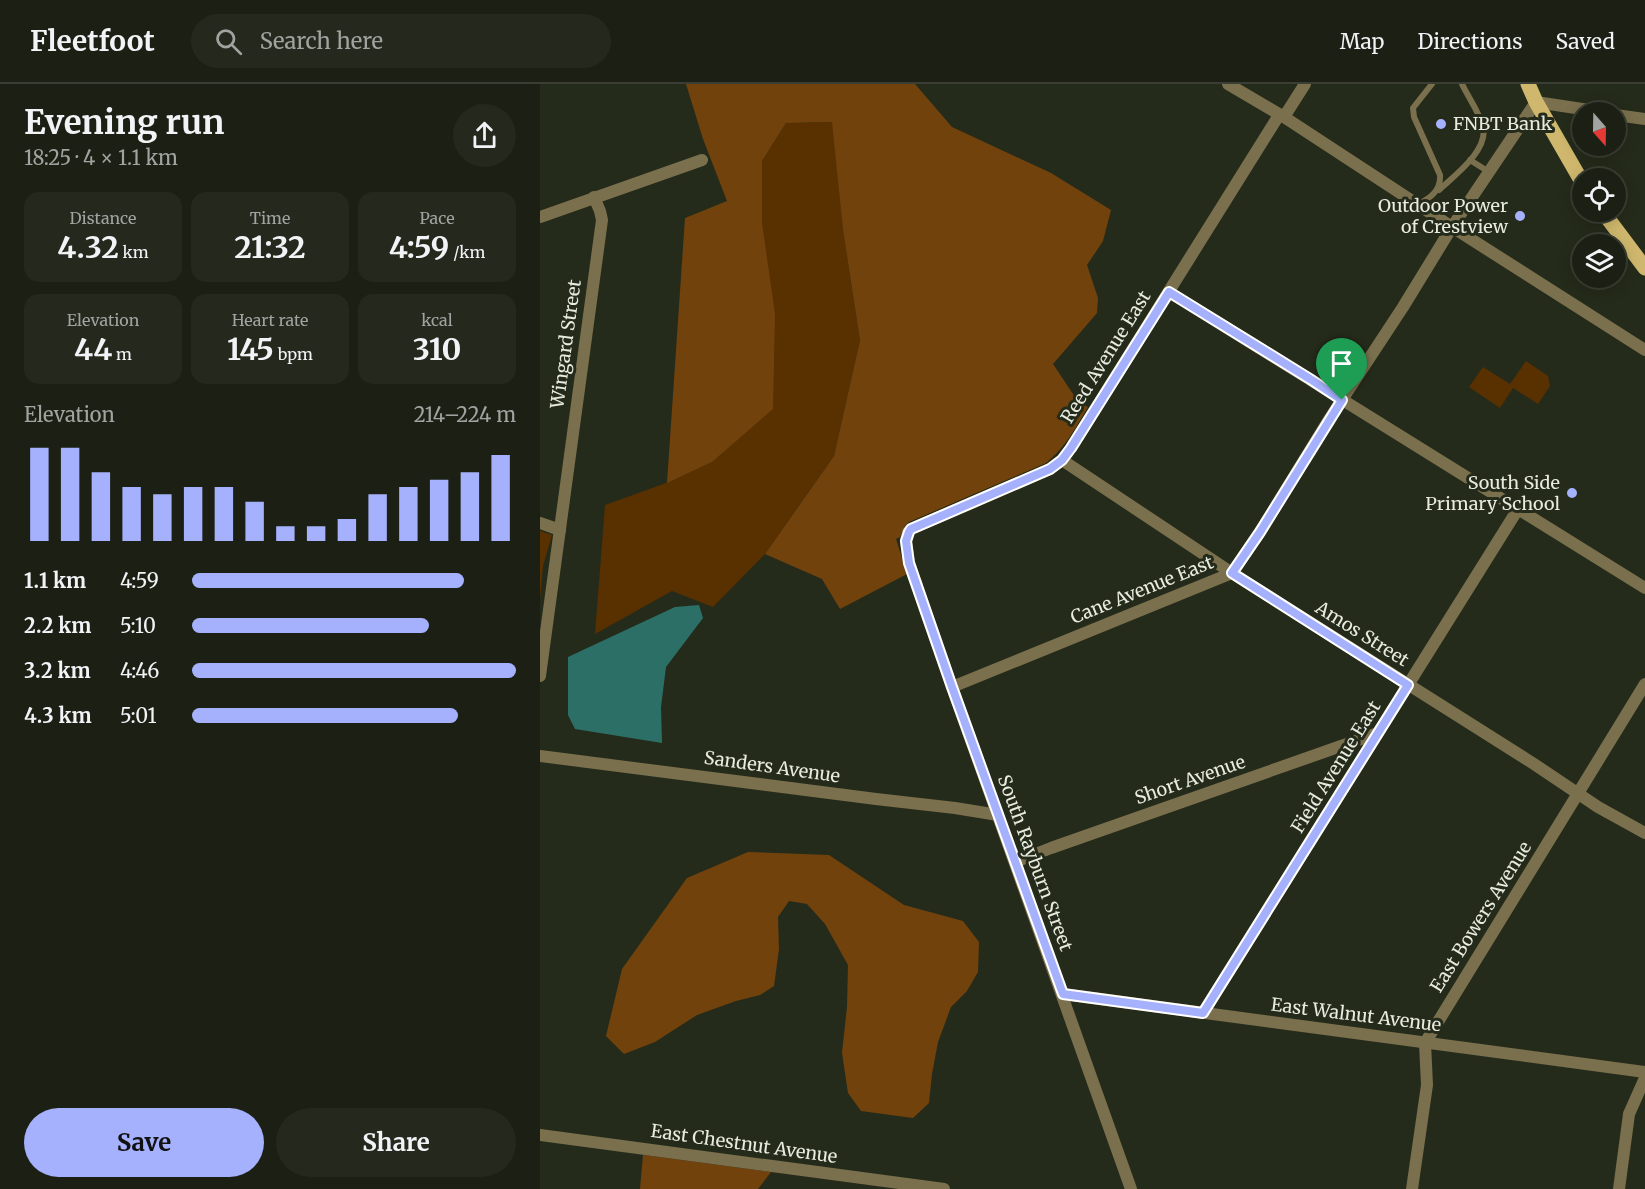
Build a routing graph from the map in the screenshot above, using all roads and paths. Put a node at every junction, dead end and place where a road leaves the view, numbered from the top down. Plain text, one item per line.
1 (1228, 84) edge
2 (1305, 84) edge
3 (1432, 84) edge
4 (1462, 84) edge
5 (1528, 84) edge
6 (1536, 102) junction
7 (1572, 107) edge
8 (1282, 116) junction
9 (1626, 116) edge
10 (1645, 119) edge
11 (702, 159) dead end
12 (1470, 160) junction
13 (1574, 168) edge
14 (1489, 172) junction
15 (1436, 192) junction
16 (594, 197) junction
17 (1417, 204) junction
18 (540, 217) edge
19 (1610, 222) edge
20 (1452, 227) junction
21 (1645, 268) edge
22 (1169, 292) junction
23 (1645, 350) edge
24 (1342, 400) junction
25 (1062, 460) junction
26 (1518, 509) junction
27 (540, 524) edge
28 (560, 530) junction
29 (906, 549) joint
30 (1232, 573) junction
31 (1645, 588) edge
32 (540, 676) edge
33 (1645, 684) edge
34 (1408, 685) junction
35 (952, 687) junction
36 (1378, 733) junction
37 (540, 756) edge
38 (1579, 794) junction
39 (998, 815) junction
40 (1645, 833) edge
41 (1015, 862) junction
42 (1063, 994) junction
43 (1203, 1013) junction
44 (1425, 1042) junction
45 (1645, 1072) edge
46 (1645, 1078) edge
47 (540, 1135) edge
48 (944, 1189) edge
49 (1131, 1189) edge
50 (1412, 1189) edge
51 (1619, 1189) edge

1 - 8 street
2 - 8 street, Reed Avenue East
3 - 15 lane
4 - 12 lane
5 - 6 main road
6 - 7 street
6 - 13 main road
6 - 14 street, Cane Avenue East
8 - 17 street
8 - 22 street, Reed Avenue East
9 - 10 street
11 - 16 street
12 - 14 lane
12 - 15 lane
14 - 20 street, Cane Avenue East
15 - 17 lane
16 - 18 street
16 - 28 street, Wingard Street
17 - 20 street
19 - 21 main road
20 - 23 street
20 - 24 street, Cane Avenue East
22 - 24 street
22 - 25 street, Reed Avenue East
24 - 26 street
24 - 30 street, Cane Avenue East
25 - 29 street, Reed Avenue East
25 - 30 street, Amos Street
26 - 31 street
26 - 34 street, Field Avenue East
27 - 28 street
28 - 32 street, Wingard Street
29 - 35 street, South Rayburn Street
30 - 34 street, Amos Street
30 - 35 street, Cane Avenue East
33 - 38 street, East Bowers Avenue
34 - 36 street, Field Avenue East
34 - 38 street, Amos Street
35 - 39 street, South Rayburn Street
36 - 41 street, Short Avenue
36 - 43 street, Field Avenue East
37 - 39 street, Sanders Avenue
38 - 40 street, Amos Street
38 - 44 street, East Bowers Avenue
39 - 41 street, South Rayburn Street
41 - 42 street, South Rayburn Street
42 - 43 street, East Walnut Avenue
42 - 49 street, South Rayburn Street
43 - 44 street, East Walnut Avenue
44 - 45 street, East Walnut Avenue
44 - 50 street
46 - 51 street
47 - 48 street, East Chestnut Avenue

